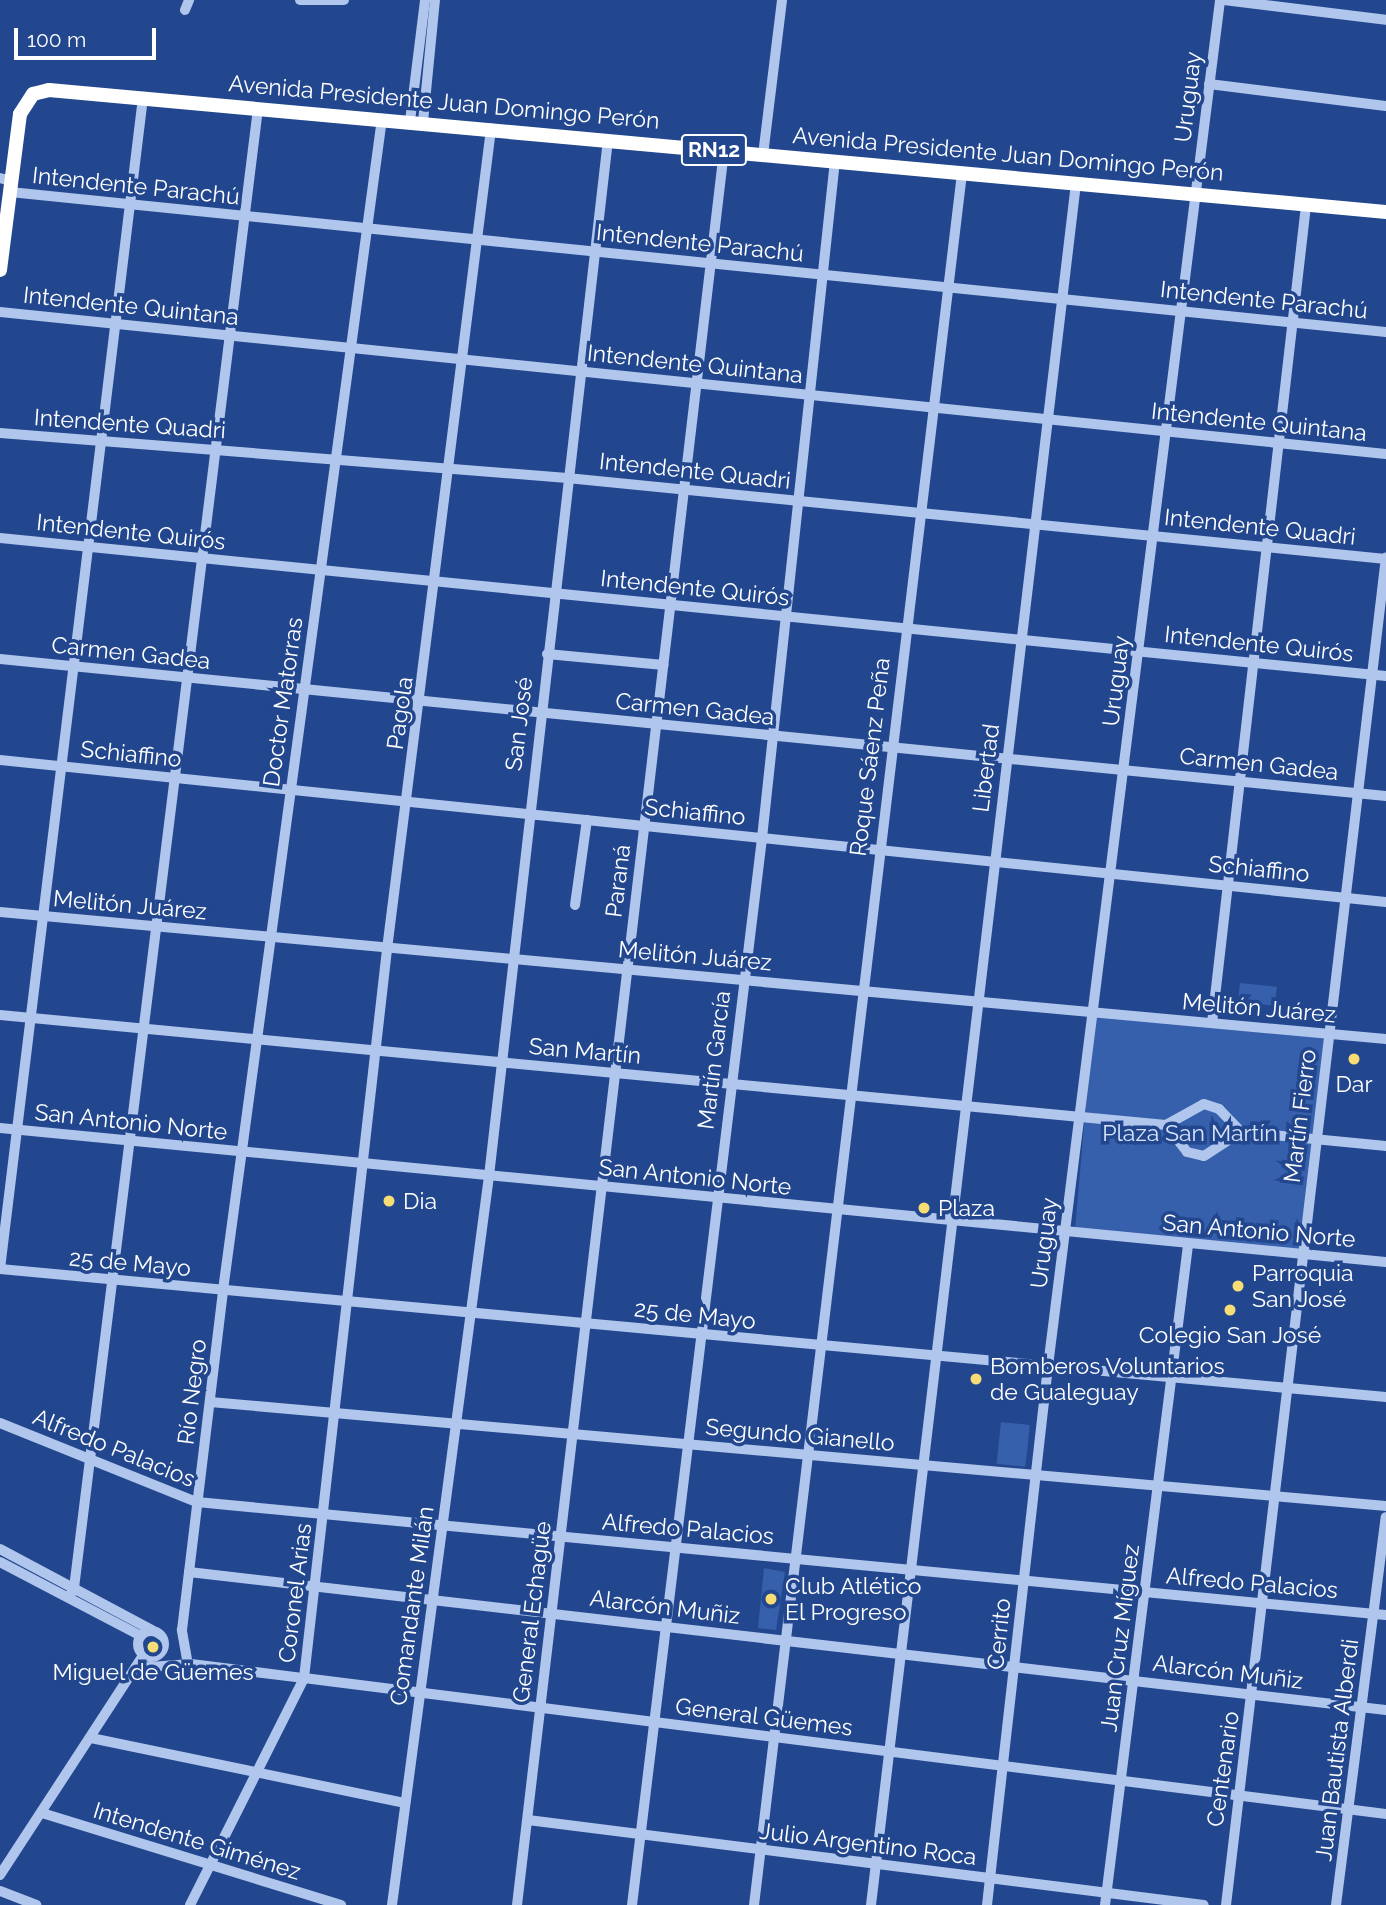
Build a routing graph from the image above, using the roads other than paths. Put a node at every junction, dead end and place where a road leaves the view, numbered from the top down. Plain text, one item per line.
1 (300, 0) edge
2 (344, 0) edge
3 (425, 0) edge
4 (435, 0) edge
5 (782, 0) edge
6 (1222, 0) edge
7 (1386, 20) edge
8 (1209, 84) junction
9 (143, 97) junction
10 (1386, 106) edge
11 (258, 108) junction
12 (382, 119) junction
13 (416, 121) junction
14 (491, 129) junction
15 (608, 140) junction
16 (724, 151) junction
17 (763, 155) junction
18 (835, 161) junction
19 (962, 173) junction
20 (7, 184) edge
21 (1076, 184) junction
22 (1195, 194) junction
23 (128, 204) junction
24 (1306, 205) junction
25 (1386, 212) edge
26 (244, 216) junction
27 (368, 228) junction
28 (478, 239) junction
29 (595, 251) junction
30 (710, 263) junction
31 (0, 270) edge
32 (823, 274) junction
33 (948, 287) junction
34 (1062, 299) junction
35 (1181, 311) junction
36 (0, 312) edge
37 (1293, 322) junction
38 (113, 323) junction
39 (1386, 332) edge
40 (229, 335) junction
41 (351, 348) junction
42 (463, 359) junction
43 (581, 371) junction
44 (696, 383) junction
45 (810, 395) junction
46 (933, 407) junction
47 (1048, 419) junction
48 (1166, 432) junction
49 (0, 433) edge
50 (99, 441) junction
51 (1279, 443) junction
52 (215, 450) junction
53 (1386, 454) edge
54 (336, 460) junction
55 (450, 468) junction
56 (567, 478) junction
57 (684, 489) junction
58 (798, 500) junction
59 (920, 512) junction
60 (1035, 524) junction
61 (1154, 535) junction
62 (0, 538) edge
63 (1268, 546) junction
64 (86, 547) junction
65 (201, 558) junction
66 (1386, 558) edge
67 (321, 570) junction
68 (437, 582) junction
69 (554, 593) junction
70 (670, 605) junction
71 (786, 616) junction
72 (906, 628) junction
73 (1021, 640) junction
74 (1139, 652) junction
75 (547, 654) junction
76 (0, 659) edge
77 (1253, 663) junction
78 (663, 665) junction
79 (72, 666) junction
80 (1372, 675) junction
81 (1386, 676) edge
82 (186, 677) junction
83 (305, 689) junction
84 (422, 701) junction
85 (540, 713) junction
86 (656, 724) junction
87 (773, 736) junction
88 (891, 747) junction
89 (1006, 759) junction
90 (0, 760) edge
91 (60, 766) junction
92 (1125, 771) junction
93 (173, 778) junction
94 (1239, 782) junction
95 (291, 790) junction
96 (1358, 793) junction
97 (1386, 796) edge
98 (407, 802) junction
99 (528, 814) junction
100 (586, 820) junction
101 (644, 826) junction
102 (762, 838) junction
103 (878, 850) junction
104 (994, 862) junction
105 (1112, 874) junction
106 (1227, 885) junction
107 (1345, 898) junction
108 (1386, 902) edge
109 (575, 905) dead end
110 (0, 912) edge
111 (42, 916) junction
112 (156, 926) junction
113 (272, 937) junction
114 (387, 949) junction
115 (514, 959) junction
116 (628, 970) junction
117 (743, 980) junction
118 (861, 991) junction
119 (978, 1002) junction
120 (1094, 1012) junction
121 (0, 1015) edge
122 (29, 1018) junction
123 (1212, 1023) junction
124 (142, 1028) junction
125 (1329, 1034) junction
126 (257, 1039) junction
127 (1386, 1039) edge
128 (376, 1051) junction
129 (501, 1062) junction
130 (615, 1073) junction
131 (729, 1084) junction
132 (849, 1095) junction
133 (967, 1108) junction
134 (1079, 1117) junction
135 (1166, 1125) junction
136 (0, 1128) edge
137 (16, 1130) junction
138 (1241, 1132) junction
139 (1317, 1139) junction
140 (128, 1141) junction
141 (1386, 1146) edge
142 (242, 1152) junction
143 (364, 1164) junction
144 (489, 1176) junction
145 (602, 1187) junction
146 (718, 1199) junction
147 (836, 1210) junction
148 (953, 1222) junction
149 (1065, 1231) junction
150 (1188, 1245) junction
151 (1303, 1256) junction
152 (1386, 1262) edge
153 (0, 1269) edge
154 (110, 1281) junction
155 (223, 1290) junction
156 (348, 1301) junction
157 (472, 1312) junction
158 (586, 1324) junction
159 (701, 1336) junction
160 (819, 1346) junction
161 (936, 1358) junction
162 (1048, 1366) junction
163 (1172, 1376) junction
164 (1287, 1387) junction
165 (1386, 1397) edge
166 (210, 1402) junction
167 (335, 1413) junction
168 (0, 1423) edge
169 (456, 1424) junction
170 (573, 1434) junction
171 (687, 1445) junction
172 (808, 1455) junction
173 (88, 1460) junction
174 (922, 1465) junction
175 (1036, 1475) junction
176 (1160, 1486) junction
177 (1274, 1496) junction
178 (197, 1502) junction
179 (1386, 1506) edge
180 (323, 1515) junction
181 (1386, 1517) edge
182 (442, 1526) junction
183 (561, 1537) junction
184 (675, 1548) junction
185 (0, 1549) edge
186 (795, 1559) junction
187 (0, 1562) edge
188 (909, 1570) junction
189 (189, 1572) junction
190 (1024, 1581) junction
191 (317, 1587) junction
192 (1146, 1592) junction
193 (72, 1593) junction
194 (434, 1600) junction
195 (1261, 1603) junction
196 (553, 1614) junction
197 (1373, 1614) junction
198 (1386, 1615) edge
199 (667, 1627) junction
200 (156, 1632) junction
201 (141, 1636) junction
202 (785, 1640) junction
203 (182, 1645) junction
204 (144, 1654) junction
205 (901, 1654) junction
206 (158, 1655) junction
207 (188, 1665) junction
208 (1016, 1667) junction
209 (136, 1668) junction
210 (304, 1678) junction
211 (1136, 1681) junction
212 (419, 1692) junction
213 (1252, 1694) junction
214 (539, 1707) junction
215 (1363, 1707) junction
216 (1386, 1710) edge
217 (652, 1721) junction
218 (774, 1737) junction
219 (91, 1738) junction
220 (889, 1753) junction
221 (1003, 1766) junction
222 (258, 1775) junction
223 (1120, 1780) junction
224 (1237, 1795) junction
225 (405, 1803) junction
226 (1347, 1809) junction
227 (41, 1813) junction
228 (1386, 1814) edge
229 (528, 1821) junction
230 (640, 1835) junction
231 (760, 1850) junction
232 (875, 1864) junction
233 (211, 1865) junction
234 (0, 1875) edge
235 (991, 1878) junction
236 (0, 1891) edge
237 (1107, 1893) junction
238 (36, 1905) edge
239 (190, 1905) edge
240 (341, 1905) edge
241 (392, 1905) edge
242 (517, 1905) edge
243 (632, 1905) edge
244 (754, 1905) edge
245 (871, 1905) edge
246 (987, 1905) edge
247 (1105, 1905) edge
248 (1204, 1905) edge
249 (1226, 1905) edge
250 (1336, 1905) edge

1 - 2 street
3 - 13 street
4 - 13 street
5 - 17 street
6 - 7 street
6 - 8 street, Uruguay
8 - 10 street
8 - 22 street, Uruguay
9 - 11 highway, Avenida Presidente Juan Domingo Perón / RN12
9 - 20 highway, Avenida Presidente Juan Domingo Perón / RN12
9 - 23 street
11 - 12 highway, Avenida Presidente Juan Domingo Perón / RN12
11 - 26 street
12 - 13 highway, Avenida Presidente Juan Domingo Perón / RN12
12 - 27 street, Doctor Matorras
13 - 14 highway, Avenida Presidente Juan Domingo Perón / RN12
14 - 15 highway, Avenida Presidente Juan Domingo Perón / RN12
14 - 28 street, Pagola
15 - 16 highway, Avenida Presidente Juan Domingo Perón / RN12
15 - 29 street, San José
16 - 17 highway, Avenida Presidente Juan Domingo Perón / RN12
16 - 30 street, Paraná
17 - 18 highway, Avenida Presidente Juan Domingo Perón / RN12
18 - 19 highway, Avenida Presidente Juan Domingo Perón / RN12
18 - 32 street, Martín García
19 - 21 highway, Avenida Presidente Juan Domingo Perón / RN12
19 - 33 street, Roque Sáenz Peña
20 - 23 street, Intendente Parachú
20 - 31 highway, RN12
21 - 22 highway, Avenida Presidente Juan Domingo Perón / RN12
21 - 34 street, Libertad
22 - 24 highway, Avenida Presidente Juan Domingo Perón / RN12
22 - 35 street, Uruguay
23 - 26 street, Intendente Parachú
23 - 38 street
24 - 25 highway, Avenida Presidente Juan Domingo Perón / RN12
24 - 37 street
26 - 27 street, Intendente Parachú
26 - 40 street
27 - 28 street, Intendente Parachú
27 - 41 street, Doctor Matorras
28 - 29 street, Intendente Parachú
28 - 42 street, Pagola
29 - 30 street, Intendente Parachú
29 - 43 street, San José
30 - 32 street, Intendente Parachú
30 - 44 street, Paraná
32 - 33 street, Intendente Parachú
32 - 45 street, Martín García
33 - 34 street, Intendente Parachú
33 - 46 street, Roque Sáenz Peña
34 - 35 street, Intendente Parachú
34 - 47 street, Libertad
35 - 37 street, Intendente Parachú
35 - 48 street, Uruguay
36 - 38 street, Intendente Quintana
37 - 39 street, Intendente Parachú
37 - 51 street
38 - 40 street, Intendente Quintana
38 - 50 street
40 - 41 street, Intendente Quintana
40 - 52 street
41 - 42 street, Intendente Quintana
41 - 54 street, Doctor Matorras
42 - 43 street, Intendente Quintana
42 - 55 street, Pagola
43 - 44 street, Intendente Quintana
43 - 56 street, San José
44 - 45 street, Intendente Quintana
44 - 57 street, Paraná
45 - 46 street, Intendente Quintana
45 - 58 street, Martín García
46 - 47 street, Intendente Quintana
46 - 59 street, Roque Sáenz Peña
47 - 48 street, Intendente Quintana
47 - 60 street, Libertad
48 - 51 street, Intendente Quintana
48 - 61 street, Uruguay
49 - 50 street, Intendente Quadri
50 - 52 street, Intendente Quadri
50 - 64 street
51 - 53 street, Intendente Quintana
51 - 63 street
52 - 54 street, Intendente Quadri
52 - 65 street
54 - 55 street, Intendente Quadri
54 - 67 street, Doctor Matorras
55 - 56 street, Intendente Quadri
55 - 68 street, Pagola
56 - 57 street, Intendente Quadri
56 - 69 street, San José
57 - 58 street, Intendente Quadri
57 - 70 street, Paraná
58 - 59 street, Intendente Quadri
58 - 71 street, Martín García
59 - 60 street, Intendente Quadri
59 - 72 street, Roque Sáenz Peña
60 - 61 street, Intendente Quadri
60 - 73 street, Libertad
61 - 63 street, Intendente Quadri
61 - 74 street, Uruguay
62 - 64 street, Intendente Quirós
63 - 66 street, Intendente Quadri
63 - 77 street
64 - 65 street, Intendente Quirós
64 - 79 street
65 - 67 street, Intendente Quirós
65 - 82 street
66 - 80 street, Martín Fierro
67 - 68 street, Intendente Quirós
67 - 83 street, Doctor Matorras
68 - 69 street, Intendente Quirós
68 - 84 street, Pagola
69 - 70 street, Intendente Quirós
69 - 75 street, San José
70 - 71 street, Intendente Quirós
70 - 78 street, Paraná
71 - 72 street, Intendente Quirós
71 - 87 street, Martín García
72 - 73 street, Intendente Quirós
72 - 88 street, Roque Sáenz Peña
73 - 74 street, Intendente Quirós
73 - 89 street, Libertad
74 - 77 street, Intendente Quirós
74 - 92 street, Uruguay
75 - 78 street
75 - 85 street, San José
76 - 79 street, Carmen Gadea
77 - 80 street, Intendente Quirós
77 - 94 street
78 - 86 street, Paraná
79 - 82 street, Carmen Gadea
79 - 91 street
80 - 81 street, Intendente Quirós
80 - 96 street, Martín Fierro
82 - 83 street, Carmen Gadea
82 - 93 street
83 - 84 street, Carmen Gadea
83 - 95 street, Doctor Matorras
84 - 85 street, Carmen Gadea
84 - 98 street, Pagola
85 - 86 street, Carmen Gadea
85 - 99 street, San José
86 - 87 street, Carmen Gadea
86 - 101 street, Paraná
87 - 88 street, Carmen Gadea
87 - 102 street, Martín García
88 - 89 street, Carmen Gadea
88 - 103 street, Roque Sáenz Peña
89 - 92 street, Carmen Gadea
89 - 104 street, Libertad
90 - 91 street, Schiaffino
91 - 93 street, Schiaffino
91 - 111 street
92 - 94 street, Carmen Gadea
92 - 105 street, Uruguay
93 - 95 street, Schiaffino
93 - 112 street
94 - 96 street, Carmen Gadea
94 - 106 street
95 - 98 street, Schiaffino
95 - 113 street, Doctor Matorras
96 - 97 street, Carmen Gadea
96 - 107 street, Martín Fierro
98 - 99 street, Schiaffino
98 - 114 street, Pagola
99 - 100 street, Schiaffino
99 - 115 street, San José
100 - 101 street, Schiaffino
100 - 109 street
101 - 102 street, Schiaffino
101 - 116 street, Paraná
102 - 103 street, Schiaffino
102 - 117 street, Martín García
103 - 104 street, Schiaffino
103 - 118 street, Roque Sáenz Peña
104 - 105 street, Schiaffino
104 - 119 street, Libertad
105 - 106 street, Schiaffino
105 - 120 street, Uruguay
106 - 107 street, Schiaffino
106 - 123 street
107 - 108 street, Schiaffino
107 - 125 street, Martín Fierro
110 - 111 street, Melitón Juárez
111 - 112 street, Melitón Juárez
111 - 122 street
112 - 113 street, Melitón Juárez
112 - 124 street
113 - 114 street, Melitón Juárez
113 - 126 street, Doctor Matorras
114 - 115 street, Melitón Juárez
114 - 128 street, Pagola
115 - 116 street, Melitón Juárez
115 - 129 street, San José
116 - 117 street, Melitón Juárez
116 - 130 street, Paraná
117 - 118 street, Melitón Juárez
117 - 131 street, Martín García
118 - 119 street, Melitón Juárez
118 - 132 street, Roque Sáenz Peña
119 - 120 street, Melitón Juárez
119 - 133 street, Libertad
120 - 123 street, Melitón Juárez
120 - 134 street, Uruguay
121 - 122 street, San Martín
122 - 124 street, San Martín
122 - 137 street
123 - 125 street, Melitón Juárez
124 - 126 street, San Martín
124 - 140 street
125 - 127 street, Melitón Juárez
125 - 139 street, Martín Fierro
126 - 128 street, San Martín
126 - 142 street, Doctor Matorras
128 - 129 street, San Martín
128 - 143 street, Pagola
129 - 130 street, San Martín
129 - 144 street, San José
130 - 131 street, San Martín
130 - 145 street, Paraná
131 - 132 street, San Martín
131 - 146 street, Martín García
132 - 133 street, San Martín
132 - 147 street, Roque Sáenz Peña
133 - 134 street, San Martín
133 - 148 street, Libertad
134 - 135 street, San Martín
134 - 149 street, Uruguay
135 - 138 street
135 - 138 street
136 - 137 street, San Antonio Norte
137 - 140 street, San Antonio Norte
137 - 153 street
138 - 139 street
139 - 141 street
139 - 151 street, Martín Fierro
140 - 142 street, San Antonio Norte
140 - 154 street
142 - 143 street, San Antonio Norte
142 - 155 street, Doctor Matorras
143 - 144 street, San Antonio Norte
143 - 156 street, Pagola
144 - 145 street, San Antonio Norte
144 - 157 street, San José
145 - 146 street, San Antonio Norte
145 - 158 street, Paraná
146 - 147 street, San Antonio Norte
146 - 159 street, Martín García
147 - 148 street, San Antonio Norte
147 - 160 street, Roque Sáenz Peña
148 - 149 street, San Antonio Norte
148 - 161 street, Libertad
149 - 150 street, San Antonio Norte
149 - 162 street, Uruguay
150 - 151 street, San Antonio Norte
150 - 163 street, Juan Cruz Míguez
151 - 152 street, San Antonio Norte
151 - 164 street, Martín Fierro
153 - 154 street, 25 de Mayo
154 - 155 street, 25 de Mayo
154 - 173 street
155 - 156 street, 25 de Mayo
155 - 166 street, Río Negro
156 - 157 street, 25 de Mayo
156 - 167 street, Coronel Arias
157 - 158 street, 25 de Mayo
157 - 169 street, Comandante Milán
158 - 159 street, 25 de Mayo
158 - 170 street, General Echagüe
159 - 160 street, 25 de Mayo
159 - 171 street, Martín García
160 - 161 street, 25 de Mayo
160 - 172 street, Roque Sáenz Peña
161 - 162 street, 25 de Mayo
161 - 174 street, Libertad
162 - 163 street, 25 de Mayo
162 - 175 street, Cerrito
163 - 164 street, 25 de Mayo
163 - 176 street, Juan Cruz Míguez
164 - 165 street, 25 de Mayo
164 - 177 street, Centenario
166 - 167 street, Segundo Gianello
166 - 178 street, Río Negro
167 - 169 street, Segundo Gianello
167 - 180 street, Coronel Arias
168 - 173 street, Alfredo Palacios
169 - 170 street, Segundo Gianello
169 - 182 street, Comandante Milán
170 - 171 street, Segundo Gianello
170 - 183 street, General Echagüe
171 - 172 street, Segundo Gianello
171 - 184 street, Martín García
172 - 174 street, Segundo Gianello
172 - 186 street, Roque Sáenz Peña
173 - 178 street, Alfredo Palacios
173 - 193 street
174 - 175 street, Segundo Gianello
174 - 188 street, Libertad
175 - 176 street, Segundo Gianello
175 - 190 street, Cerrito
176 - 177 street, Segundo Gianello
176 - 192 street, Juan Cruz Míguez
177 - 179 street, Segundo Gianello
177 - 195 street, Centenario
178 - 180 street, Alfredo Palacios
178 - 189 street, Río Negro
180 - 182 street, Alfredo Palacios
180 - 191 street, Coronel Arias
181 - 197 street, Juan Bautista Alberdi
182 - 183 street, Alfredo Palacios
182 - 194 street, Comandante Milán
183 - 184 street, Alfredo Palacios
183 - 196 street, General Echagüe
184 - 186 street, Alfredo Palacios
184 - 199 street, Martín García
185 - 193 street
186 - 188 street, Alfredo Palacios
186 - 202 street, Roque Sáenz Peña
187 - 193 street
188 - 190 street, Alfredo Palacios
188 - 205 street, Libertad
189 - 191 street, Alarcón Muñiz
189 - 203 street, Río Negro
190 - 192 street, Alfredo Palacios
190 - 208 street, Cerrito
191 - 194 street, Alarcón Muñiz
191 - 210 street, Coronel Arias
192 - 195 street, Alfredo Palacios
192 - 211 street, Juan Cruz Míguez
193 - 200 street
193 - 201 street
194 - 196 street, Alarcón Muñiz
194 - 212 street, Comandante Milán
195 - 197 street, Alfredo Palacios
195 - 213 street, Centenario
196 - 199 street, Alarcón Muñiz
196 - 214 street, General Echagüe
197 - 198 street, Alfredo Palacios
197 - 215 street, Juan Bautista Alberdi
199 - 202 street, Alarcón Muñiz
199 - 217 street, Martín García
200 - 201 street
200 - 203 street
200 - 206 street
201 - 204 street
202 - 205 street, Alarcón Muñiz
202 - 218 street, Roque Sáenz Peña
203 - 206 street
203 - 207 street, Río Negro
204 - 206 street
204 - 209 street
205 - 208 street, Alarcón Muñiz
205 - 220 street, Libertad
207 - 209 street, General Güemes
207 - 210 street, General Güemes
208 - 211 street, Alarcón Muñiz
208 - 221 street, Cerrito
209 - 219 street
210 - 212 street, General Güemes
210 - 222 street, Coronel Arias
211 - 213 street, Alarcón Muñiz
211 - 223 street, Juan Cruz Míguez
212 - 214 street, General Güemes
212 - 225 street, Comandante Milán
213 - 215 street, Alarcón Muñiz
213 - 224 street, Centenario
214 - 217 street, General Güemes
214 - 229 street, General Echagüe
215 - 216 street, Alarcón Muñiz
215 - 226 street, Juan Bautista Alberdi
217 - 218 street, General Güemes
217 - 230 street, Martín García
218 - 220 street, General Güemes
218 - 231 street, Roque Sáenz Peña
219 - 222 street
219 - 227 street
220 - 221 street, General Güemes
220 - 232 street, Libertad
221 - 223 street, General Güemes
221 - 235 street, Cerrito
222 - 225 street
222 - 233 street, Coronel Arias
223 - 224 street, General Güemes
223 - 237 street, Juan Cruz Míguez
224 - 226 street, General Güemes
224 - 249 street, Centenario
225 - 241 street, Comandante Milán
226 - 228 street, General Güemes
226 - 250 street, Juan Bautista Alberdi
227 - 233 street, Intendente Giménez
227 - 234 street
229 - 230 street, Julio Argentino Roca
229 - 242 street, General Echagüe
230 - 231 street, Julio Argentino Roca
230 - 243 street, Martín García
231 - 232 street, Julio Argentino Roca
231 - 244 street, Roque Sáenz Peña
232 - 235 street, Julio Argentino Roca
232 - 245 street, Libertad
233 - 239 street, Coronel Arias
233 - 240 street, Intendente Giménez
235 - 237 street, Julio Argentino Roca
235 - 246 street, Cerrito
236 - 238 street
237 - 247 street, Juan Cruz Míguez
237 - 248 street, Julio Argentino Roca

